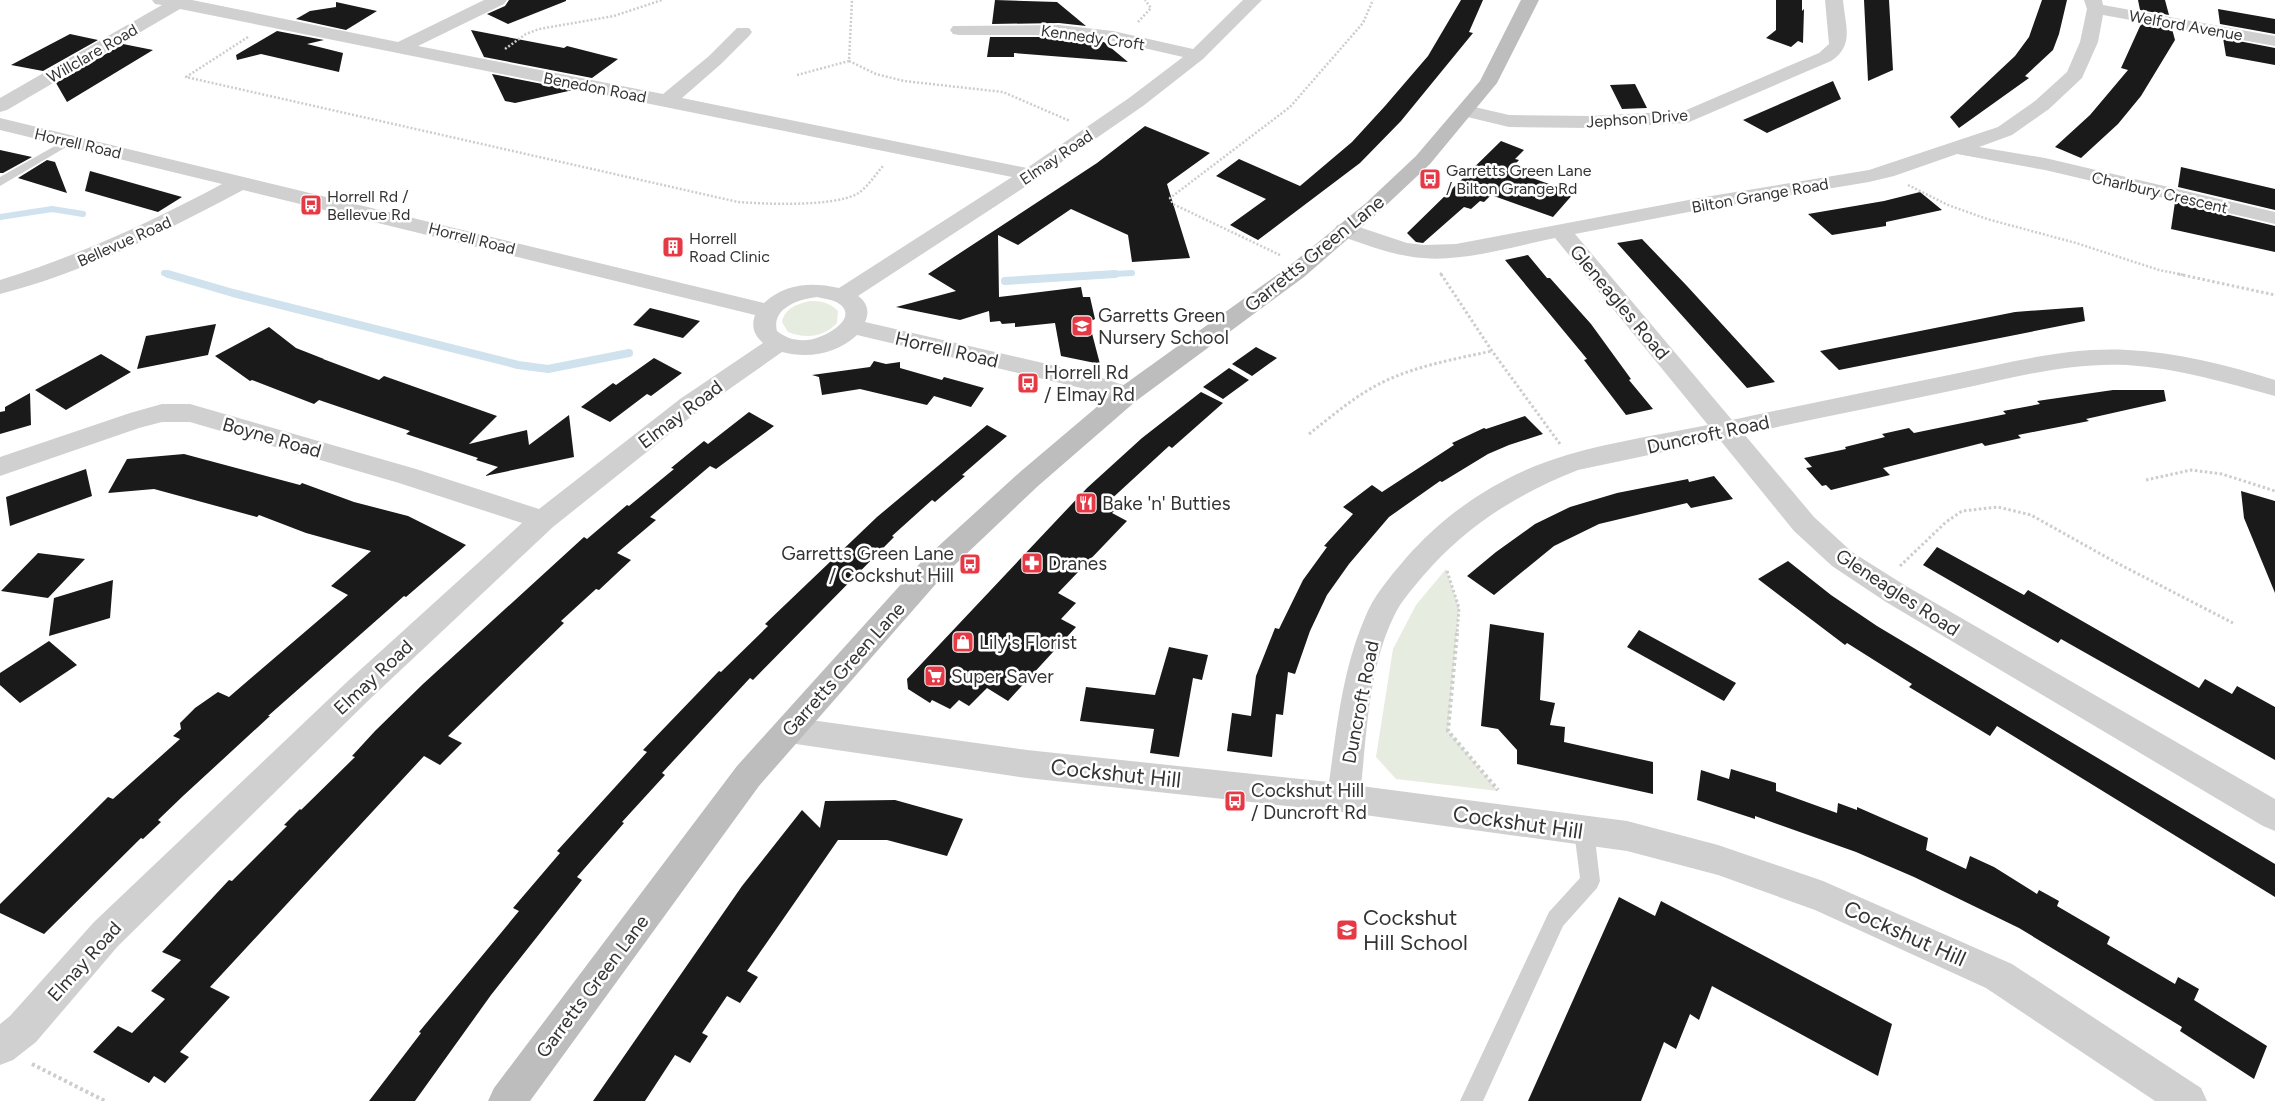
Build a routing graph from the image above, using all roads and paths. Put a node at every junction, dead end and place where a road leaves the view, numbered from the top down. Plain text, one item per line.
1 (498, 0) edge
2 (662, 0) edge
3 (852, 0) edge
4 (1145, 0) edge
5 (1253, 0) edge
6 (1373, 0) edge
7 (1530, 0) edge
8 (1834, 0) edge
9 (174, 1) edge
10 (2095, 5) edge
11 (274, 21) junction
12 (959, 30) dead end
13 (743, 32) dead end
14 (1123, 38) junction
15 (2275, 41) edge
16 (401, 47) junction
17 (1196, 55) junction
18 (849, 61) junction
19 (484, 64) junction
20 (797, 75) dead end
21 (667, 101) junction
22 (0, 106) edge
23 (1466, 111) junction
24 (0, 124) edge
25 (1094, 131) junction
26 (2005, 131) junction
27 (69, 140) junction
28 (899, 147) junction
29 (1958, 149) junction
30 (2045, 164) junction
31 (1887, 172) junction
32 (1030, 175) junction
33 (0, 182) edge
34 (242, 182) junction
35 (2275, 218) edge
36 (1346, 230) junction
37 (1560, 230) junction
38 (1424, 252) junction
39 (1302, 267) junction
40 (0, 287) edge
41 (843, 295) junction
42 (2275, 295) edge
43 (768, 311) junction
44 (853, 327) junction
45 (778, 344) junction
46 (1492, 351) junction
47 (2275, 388) edge
48 (1127, 395) junction
49 (1727, 430) junction
50 (1309, 434) dead end
51 (1573, 462) junction
52 (0, 467) edge
53 (2146, 480) dead end
54 (2275, 490) edge
55 (544, 520) junction
56 (1427, 551) junction
57 (1882, 584) junction
58 (2233, 623) dead end
59 (789, 730) junction
60 (1498, 791) dead end
61 (1343, 798) junction
62 (2275, 816) edge
63 (1584, 831) junction
64 (13, 1054) edge
65 (105, 1101) edge
66 (507, 1101) edge
67 (1471, 1101) edge
68 (2188, 1101) edge

1 - 16 street
2 - 19 path
3 - 18 path
4 - 14 path
5 - 17 street, Elmay Road
6 - 39 path
7 - 23 street, Garretts Green Lane
8 - 23 street, Jephson Drive
9 - 11 street, Benedon Road
9 - 22 street, Willclare Road
10 - 15 street, Welford Avenue
10 - 26 street, Bilton Grange Road
11 - 16 street, Benedon Road
11 - 28 path
12 - 14 street, Kennedy Croft
13 - 21 street
14 - 17 street, Kennedy Croft
16 - 19 street, Benedon Road
17 - 25 street, Elmay Road
18 - 20 path
18 - 25 path
19 - 21 street, Benedon Road
21 - 28 street, Benedon Road
23 - 36 street, Garretts Green Lane
24 - 27 street, Horrell Road
25 - 32 street, Elmay Road
26 - 29 street, Bilton Grange Road
26 - 30 street, Charlbury Crescent
27 - 33 lane
27 - 34 street, Horrell Road
28 - 32 street, Benedon Road
29 - 30 street, Charlbury Crescent
29 - 31 street, Bilton Grange Road
30 - 35 street, Charlbury Crescent
31 - 37 street, Bilton Grange Road
31 - 42 path
32 - 41 street, Elmay Road
34 - 40 street, Bellevue Road
34 - 43 street, Horrell Road
36 - 38 street, Bilton Grange Road
36 - 39 street, Garretts Green Lane
37 - 38 street, Bilton Grange Road
37 - 49 street, Gleneagles Road
38 - 46 path
39 - 48 street, Garretts Green Lane
41 - 43 street
41 - 44 street
43 - 45 street
44 - 45 street
44 - 48 street, Horrell Road
45 - 55 street, Elmay Road
46 - 50 path
46 - 51 path
47 - 49 street, Duncroft Road
48 - 59 street, Garretts Green Lane
49 - 51 street, Duncroft Road
49 - 57 street, Gleneagles Road
51 - 56 street, Duncroft Road
52 - 55 street, Boyne Road
53 - 54 path
55 - 64 street, Elmay Road
56 - 60 path
56 - 61 street, Duncroft Road
57 - 58 path
57 - 62 street, Gleneagles Road
59 - 61 street, Cockshut Hill
59 - 66 street, Garretts Green Lane
61 - 63 street, Cockshut Hill
63 - 67 lane
63 - 68 street, Cockshut Hill
64 - 65 path

